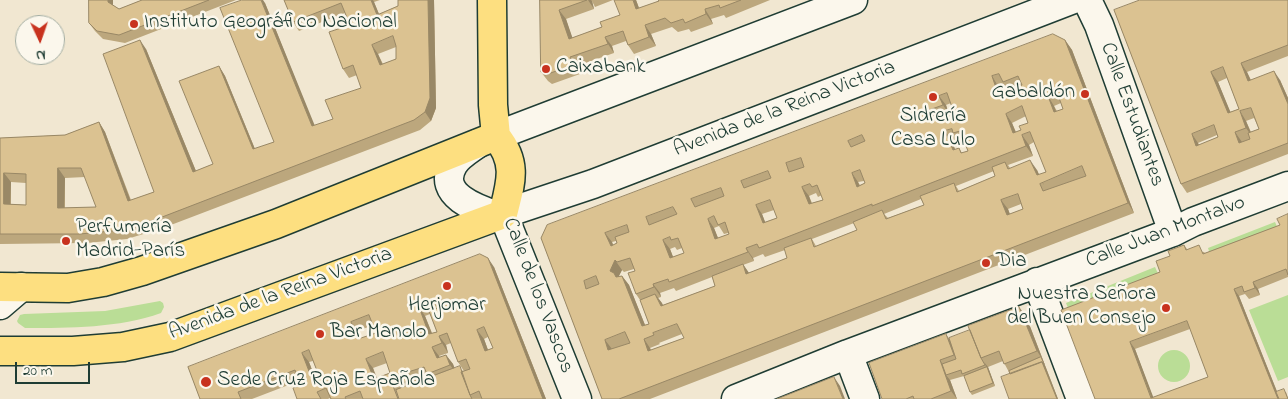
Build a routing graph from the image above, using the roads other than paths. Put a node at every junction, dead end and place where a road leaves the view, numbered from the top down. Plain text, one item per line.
1 (492, 0) edge
2 (853, 0) edge
3 (1071, 0) edge
4 (1087, 0) edge
5 (487, 139) junction
6 (1288, 186) edge
7 (500, 215) junction
8 (1173, 232) junction
9 (1037, 282) junction
10 (11, 287) edge
11 (0, 305) edge
12 (0, 351) edge
13 (848, 354) junction
14 (577, 399) edge
15 (736, 399) edge
16 (865, 399) edge
17 (1081, 399) edge

1 - 5 main road
2 - 5 street
3 - 7 street, Avenida de la Reina Victoria
4 - 8 street, Calle Estudiantes
5 - 7 main road, Calle de los Vascos
5 - 7 street
5 - 10 main road
6 - 8 street, Calle Juan Montalvo
7 - 12 main road, Avenida de la Reina Victoria
7 - 14 street, Calle de los Vascos
8 - 9 street, Calle Juan Montalvo
9 - 13 street, Calle Juan Montalvo
9 - 17 street
10 - 11 street
13 - 15 street, Calle Juan Montalvo
13 - 16 street

